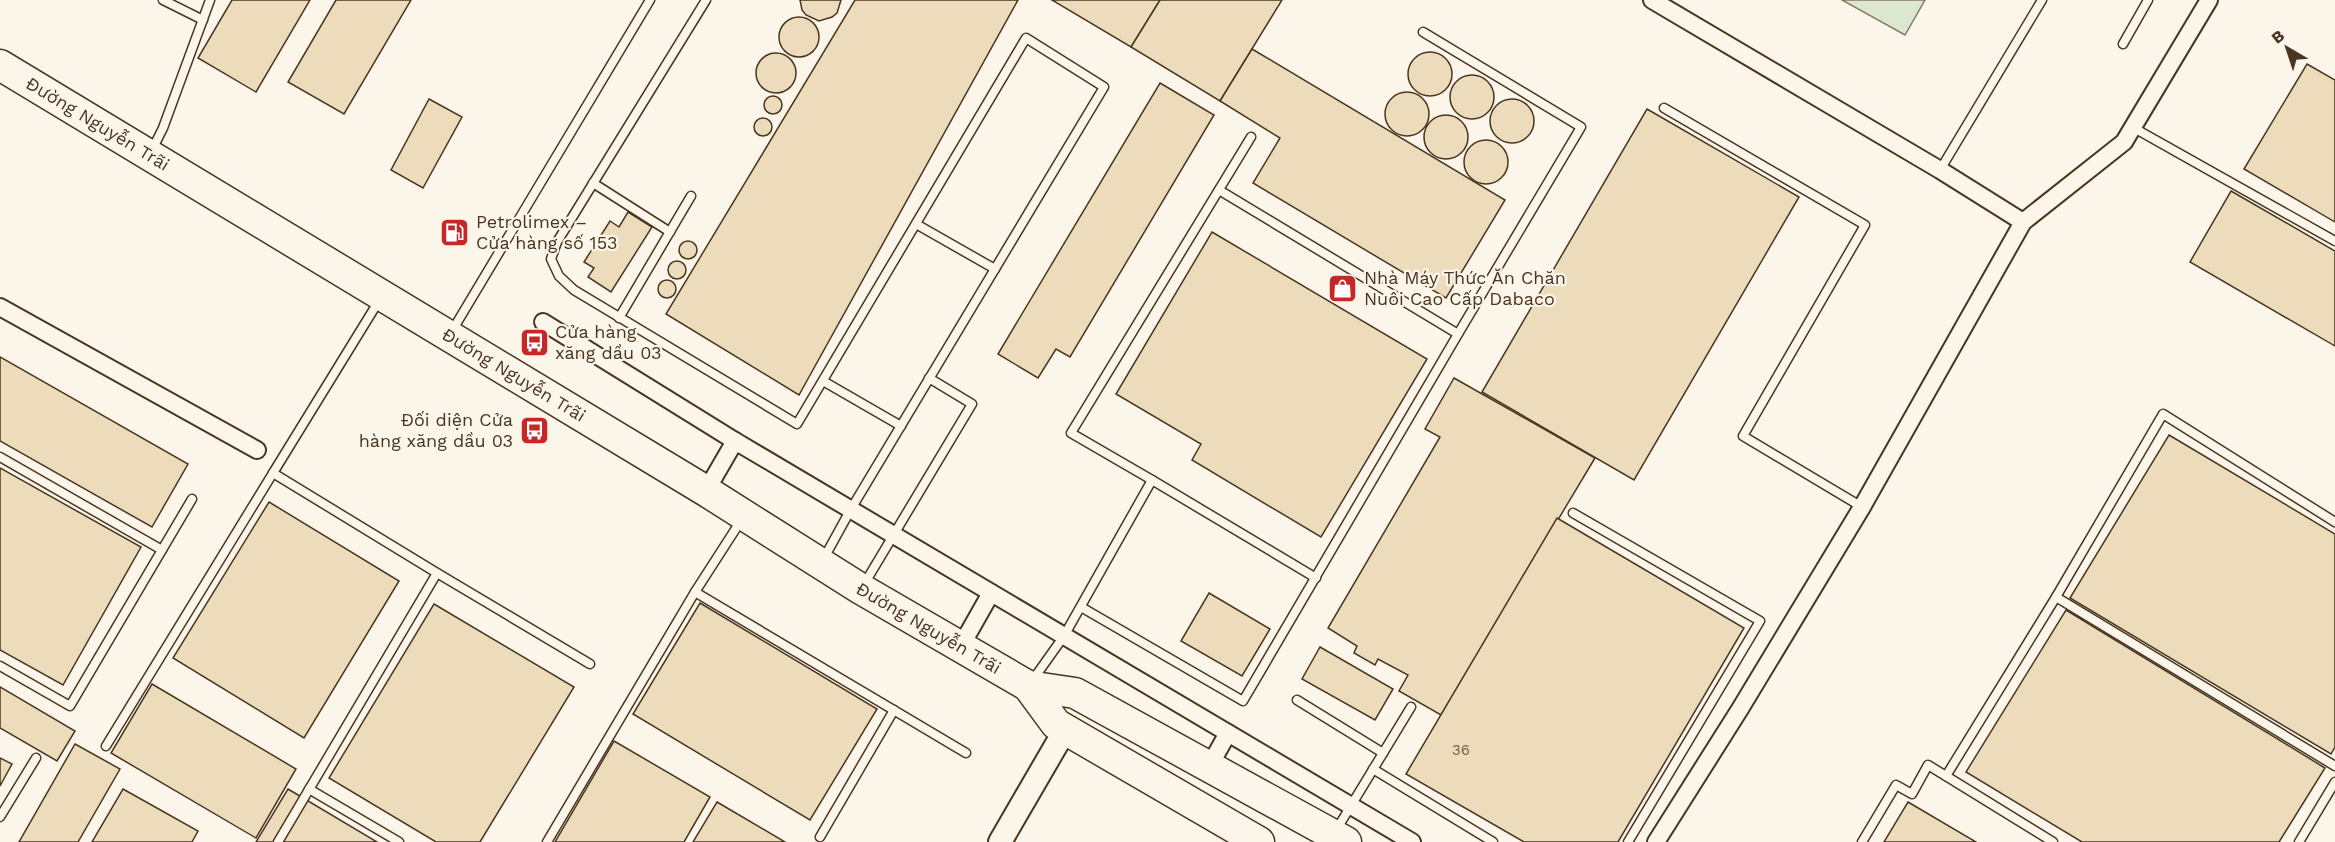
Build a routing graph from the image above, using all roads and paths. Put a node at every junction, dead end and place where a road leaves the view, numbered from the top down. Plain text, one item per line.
1 (164, 0) edge
2 (210, 0) edge
3 (650, 0) edge
4 (706, 0) edge
5 (1652, 0) edge
6 (2042, 0) edge
7 (2148, 0) edge
8 (2209, 0) edge
9 (203, 20) junction
10 (1423, 32) dead end
11 (2122, 44) dead end
12 (0, 65) edge
13 (1664, 108) dead end
14 (2134, 128) junction
15 (1251, 137) dead end
16 (150, 155) junction
17 (1940, 170) junction
18 (593, 183) junction
19 (1219, 190) junction
20 (691, 196) dead end
21 (2023, 222) junction
22 (916, 224) junction
23 (670, 232) junction
24 (2335, 242) edge
25 (995, 269) junction
26 (382, 296) junction
27 (0, 307) edge
28 (620, 318) junction
29 (543, 322) dead end
30 (1458, 334) junction
31 (449, 336) junction
32 (929, 378) junction
33 (823, 381) junction
34 (901, 426) junction
35 (735, 441) junction
36 (257, 450) dead end
37 (0, 457) edge
38 (273, 473) junction
39 (1152, 480) junction
40 (706, 490) junction
41 (192, 499) dead end
42 (1862, 507) junction
43 (851, 509) junction
44 (1573, 513) dead end
45 (744, 514) junction
46 (2335, 522) edge
47 (894, 536) junction
48 (162, 550) junction
49 (821, 564) junction
50 (437, 573) junction
51 (1317, 578) junction
52 (861, 589) junction
53 (695, 592) junction
54 (991, 593) junction
55 (2056, 597) junction
56 (1081, 607) junction
57 (1064, 636) junction
58 (961, 646) junction
59 (590, 664) dead end
60 (0, 666) edge
61 (1028, 686) junction
62 (1297, 700) dead end
63 (1411, 707) dead end
64 (894, 710) junction
65 (1065, 730) junction
66 (1228, 733) junction
67 (106, 746) dead end
68 (966, 753) dead end
69 (1383, 753) junction
70 (36, 758) dead end
71 (1210, 765) junction
72 (2335, 765) edge
73 (1373, 769) junction
74 (1946, 776) junction
75 (2335, 782) edge
76 (309, 789) junction
77 (1351, 806) junction
78 (0, 817) edge
79 (820, 837) dead end
80 (1340, 838) edge
81 (278, 842) edge
82 (399, 842) edge
83 (547, 842) edge
84 (1000, 842) edge
85 (1259, 842) edge
86 (1412, 842) edge
87 (1493, 842) edge
88 (1628, 842) edge
89 (1656, 842) edge
90 (1863, 842) edge
91 (2054, 842) edge
92 (2299, 842) edge

1 - 9 lane
2 - 9 lane
3 - 31 lane
4 - 18 lane
5 - 17 street
6 - 17 lane
7 - 11 lane
8 - 14 street
9 - 16 lane
10 - 30 lane
12 - 16 highway, Đường Nguyễn Trãi
13 - 42 lane
14 - 21 street
14 - 24 lane
15 - 19 lane
16 - 26 highway, Đường Nguyễn Trãi
17 - 21 street
18 - 23 lane
18 - 28 lane
19 - 30 lane
19 - 39 lane
20 - 23 lane
21 - 42 street
22 - 25 lane
22 - 25 lane
22 - 33 lane
23 - 28 lane
25 - 32 lane
26 - 31 highway, Đường Nguyễn Trãi
26 - 38 lane
27 - 36 street
28 - 33 lane
29 - 35 street
30 - 51 lane
31 - 40 highway, Đường Nguyễn Trãi
32 - 34 lane
32 - 47 lane
33 - 34 lane
34 - 43 lane
35 - 40 street
35 - 43 street
37 - 48 lane
38 - 50 lane
38 - 67 lane
39 - 51 lane
39 - 56 lane
40 - 45 highway, Đường Nguyễn Trãi
41 - 48 lane
42 - 89 street
43 - 47 street
43 - 49 lane
44 - 88 lane
45 - 49 highway, Đường Nguyễn Trãi
45 - 53 lane
46 - 55 lane
47 - 52 lane
47 - 54 street
48 - 60 lane
49 - 52 highway, Đường Nguyễn Trãi
50 - 59 lane
50 - 76 lane
51 - 56 lane
52 - 58 highway, Đường Nguyễn Trãi
53 - 64 lane
53 - 83 lane
54 - 57 street
54 - 58 street
55 - 72 lane
55 - 74 lane
56 - 57 lane
57 - 61 lane
57 - 66 street
58 - 61 highway, Đường Nguyễn Trãi
61 - 65 highway, Đường Nguyễn Trãi
61 - 71 highway, Đường Nguyễn Trãi
62 - 69 lane
63 - 69 lane
64 - 68 lane
64 - 79 lane
65 - 84 street
65 - 85 highway, Đường Nguyễn Trãi
66 - 71 street
66 - 77 street
69 - 73 lane
70 - 78 lane
71 - 80 highway, Đường Nguyễn Trãi
73 - 77 lane
73 - 87 lane
74 - 90 lane
74 - 91 lane
75 - 92 lane
76 - 81 lane
76 - 82 lane
77 - 80 lane
77 - 86 street

